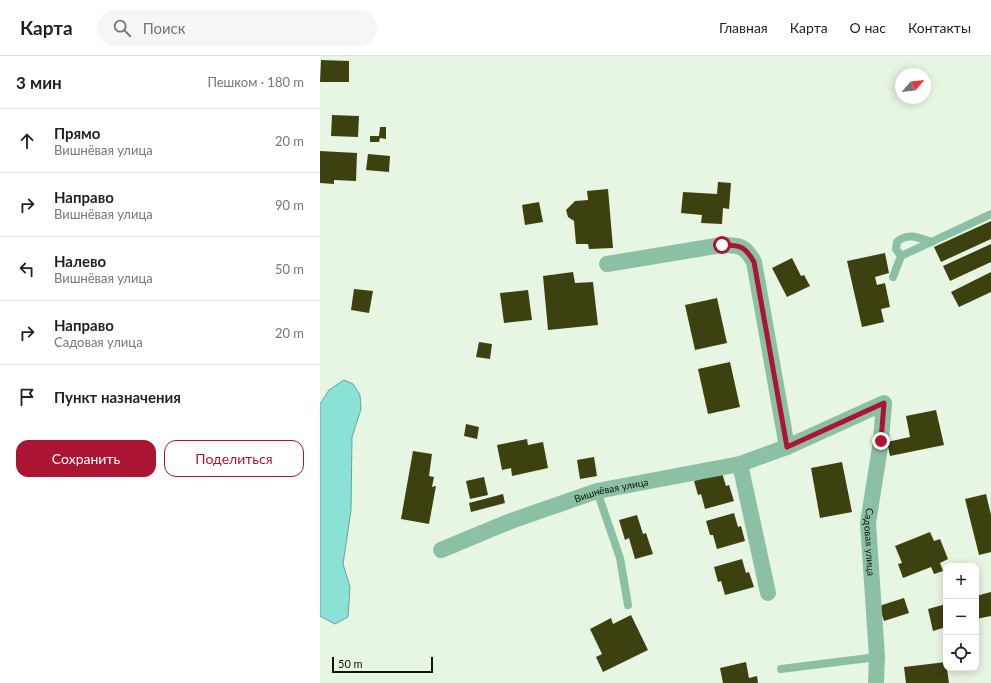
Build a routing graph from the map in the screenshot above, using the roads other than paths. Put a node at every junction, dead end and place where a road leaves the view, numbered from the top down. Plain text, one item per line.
1 (991, 214) edge
2 (932, 242) junction
3 (901, 256) junction
4 (607, 264) dead end
5 (893, 277) dead end
6 (884, 403) joint
7 (787, 447) junction
8 (740, 464) junction
9 (597, 491) junction
10 (441, 550) dead end
11 (768, 593) dead end
12 (628, 604) dead end
13 (877, 657) junction
14 (781, 669) dead end
15 (876, 683) edge

1 - 2 lane
2 - 3 lane
2 - 3 lane
3 - 5 lane
4 - 7 street
6 - 7 street, Вишнёвая улица
6 - 13 street, Садовая улица
7 - 8 street, Вишнёвая улица
8 - 9 street, Вишнёвая улица
8 - 11 street
9 - 10 street, Вишнёвая улица
9 - 12 lane
13 - 14 lane
13 - 15 street, Садовая улица

